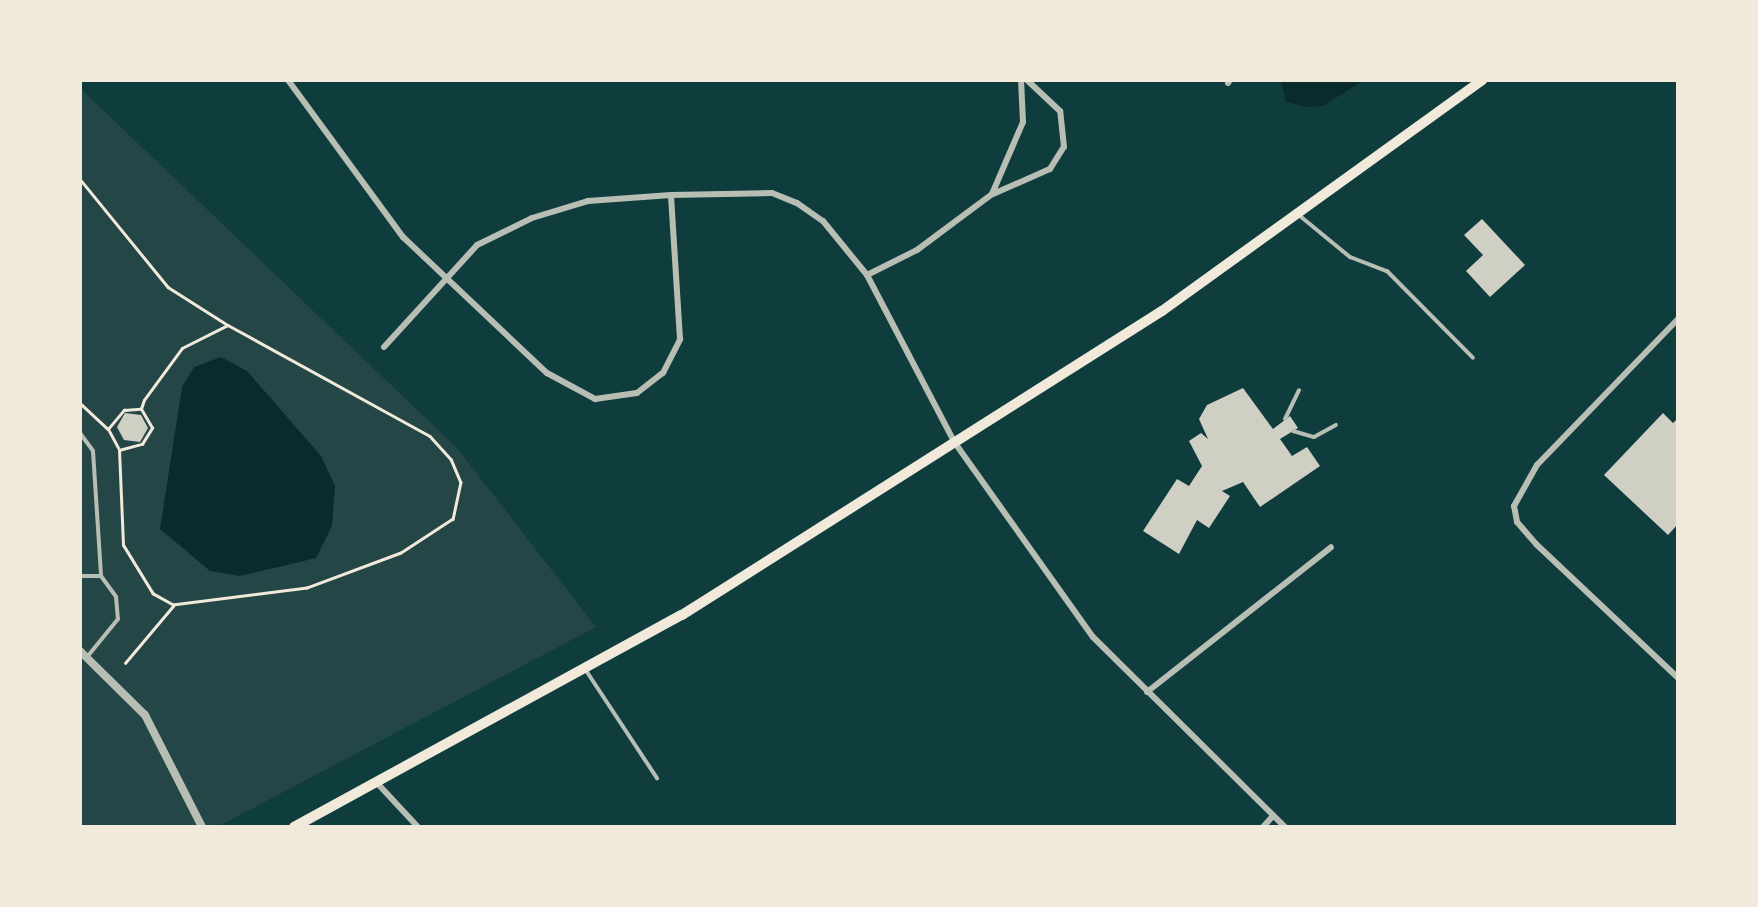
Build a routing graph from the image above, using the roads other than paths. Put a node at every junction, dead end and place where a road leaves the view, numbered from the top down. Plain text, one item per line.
1 (288, 80) edge
2 (1024, 80) edge
3 (1482, 80) edge
4 (992, 194) junction
5 (672, 195) junction
6 (1300, 216) junction
7 (867, 275) junction
8 (448, 279) junction
9 (1678, 319) edge
10 (384, 347) dead end
11 (1473, 358) dead end
12 (1299, 390) dead end
13 (1285, 419) dead end
14 (1336, 425) dead end
15 (1293, 431) dead end
16 (80, 434) edge
17 (955, 442) junction
18 (1331, 547) dead end
19 (80, 576) edge
20 (102, 576) junction
21 (84, 654) edge
22 (585, 669) junction
23 (1678, 678) edge
24 (1147, 692) junction
25 (658, 778) dead end
26 (378, 784) junction
27 (1273, 816) junction
28 (202, 827) edge
29 (294, 827) edge
30 (418, 827) edge
31 (1263, 827) edge
32 (1285, 827) edge

1 - 8 street
2 - 4 street
2 - 4 street
3 - 6 main road
4 - 7 street
5 - 7 street
5 - 8 street
5 - 8 street
6 - 11 lane
6 - 17 main road
7 - 17 street
8 - 10 street
9 - 23 street
12 - 13 lane
14 - 15 lane
16 - 20 lane
17 - 22 main road
17 - 24 street
18 - 24 street
19 - 20 lane
20 - 21 lane
21 - 28 street
22 - 25 lane
22 - 26 main road
24 - 27 street
26 - 29 main road
26 - 30 street
27 - 31 street
27 - 32 street

